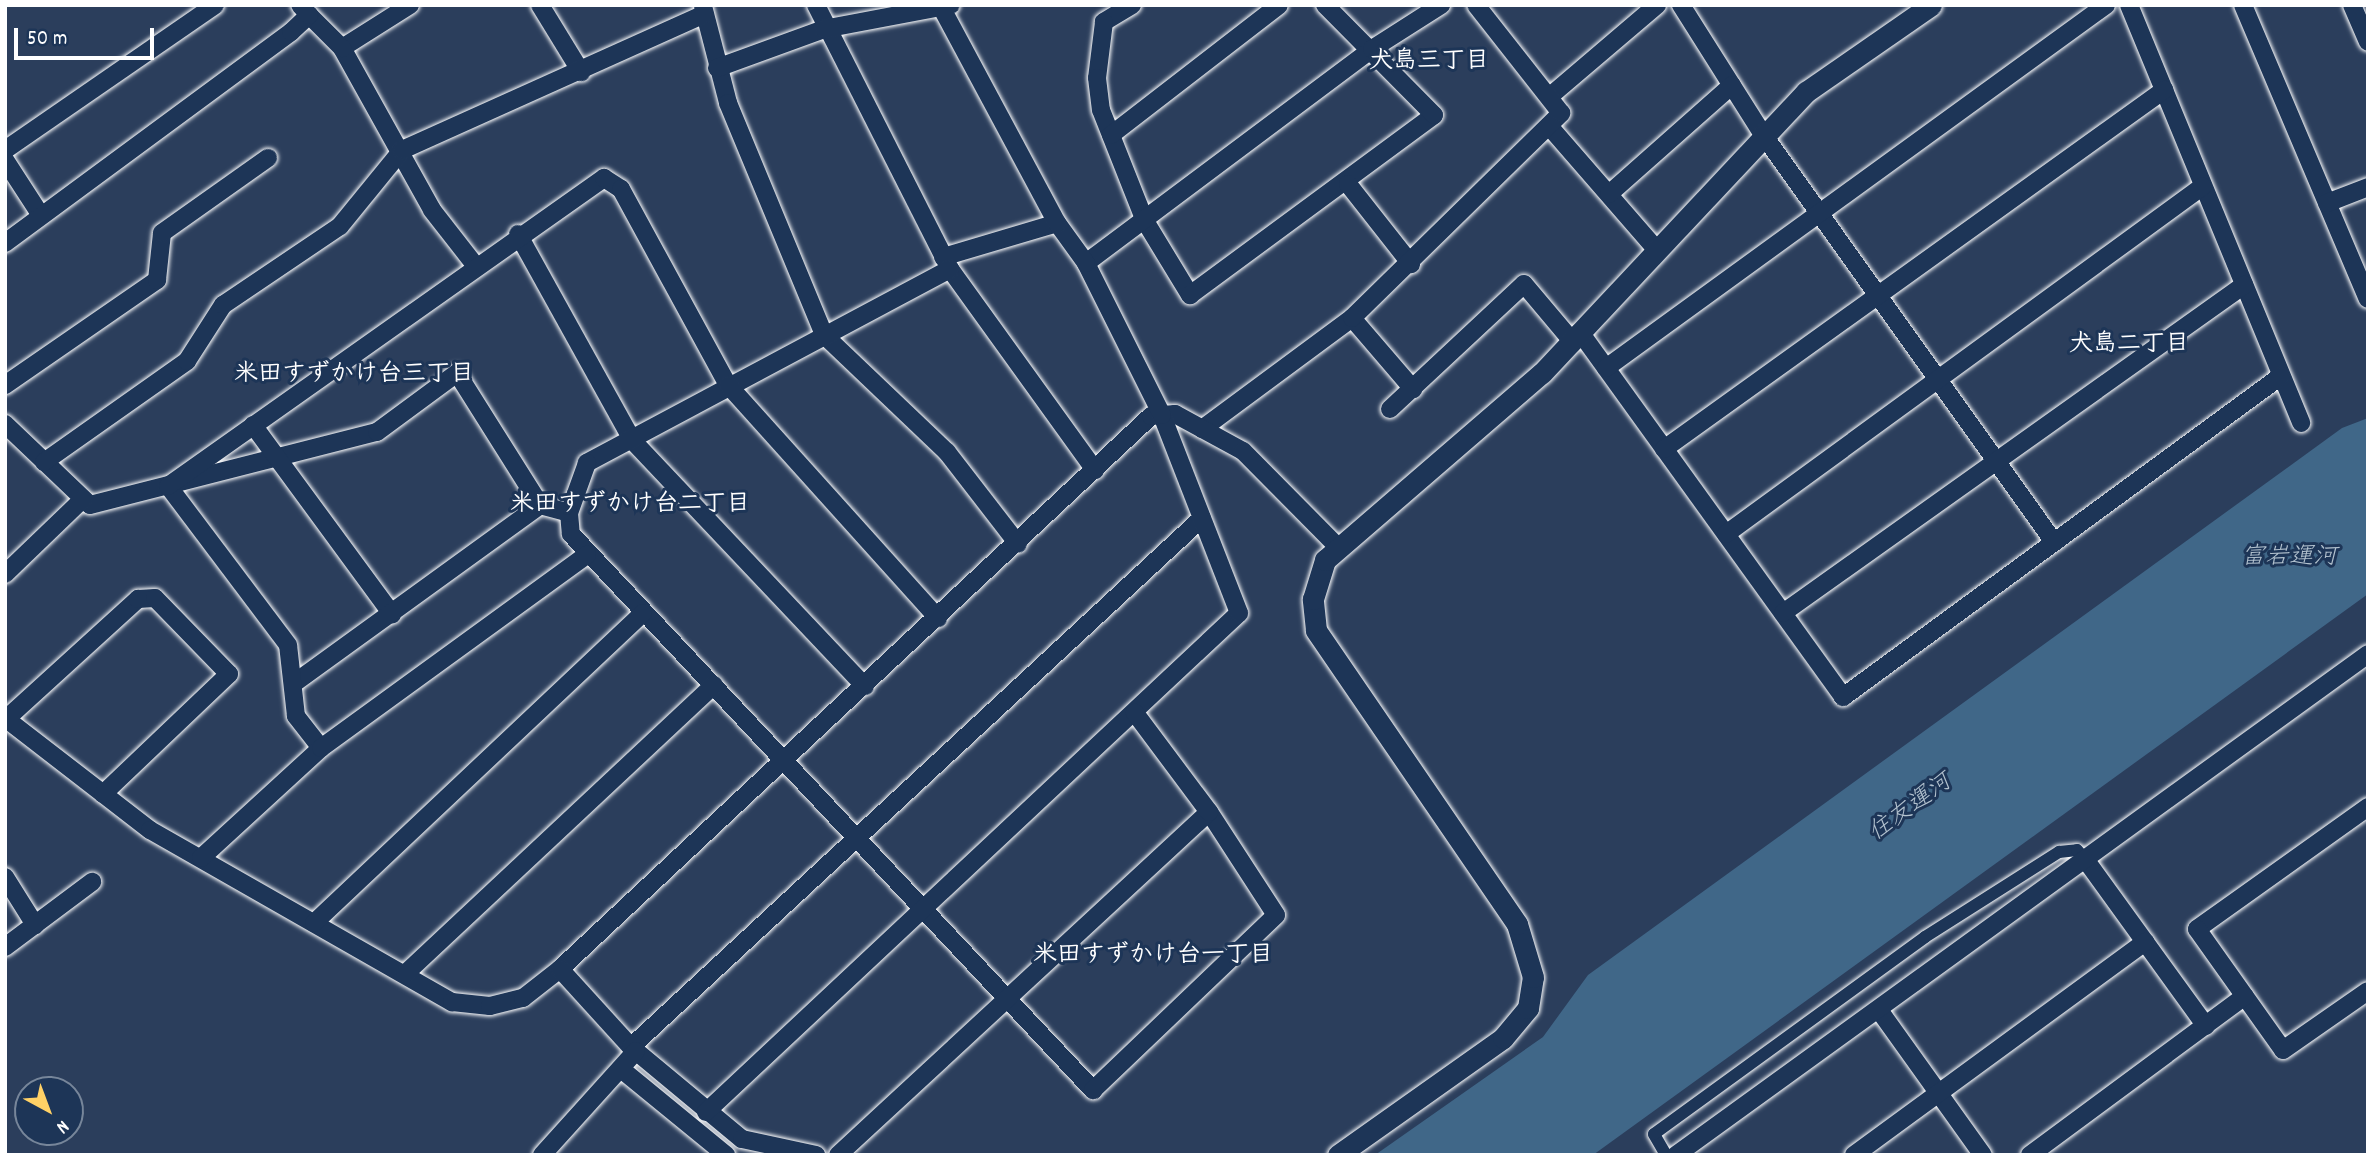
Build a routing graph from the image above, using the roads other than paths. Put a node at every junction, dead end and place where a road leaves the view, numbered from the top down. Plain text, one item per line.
1 (215, 5) edge
2 (410, 5) edge
3 (540, 5) edge
4 (816, 5) edge
5 (1132, 5) edge
6 (1279, 5) edge
7 (1325, 5) edge
8 (1441, 5) edge
9 (1476, 5) edge
10 (1657, 5) edge
11 (1681, 5) edge
12 (1931, 5) edge
13 (2106, 5) edge
14 (2129, 5) edge
15 (2243, 5) edge
16 (2353, 5) edge
17 (948, 8) edge
18 (305, 10) edge
19 (703, 10) edge
20 (824, 29) junction
21 (2368, 42) edge
22 (342, 48) junction
23 (1371, 48) junction
24 (716, 68) junction
25 (582, 72) junction
26 (1732, 85) junction
27 (2164, 90) junction
28 (1549, 97) junction
29 (1549, 126) junction
30 (1762, 133) junction
31 (1111, 135) junction
32 (5, 150) edge
33 (402, 150) junction
34 (268, 158) dead end
35 (5, 160) edge
36 (1348, 184) junction
37 (2203, 186) junction
38 (2368, 187) edge
39 (1609, 194) junction
40 (2327, 204) junction
41 (1819, 213) junction
42 (40, 214) junction
43 (1145, 222) junction
44 (1057, 223) junction
45 (518, 234) junction
46 (5, 243) edge
47 (1654, 247) junction
48 (946, 263) junction
49 (1086, 263) junction
50 (1411, 264) junction
51 (475, 265) junction
52 (2244, 285) junction
53 (1878, 296) junction
54 (2368, 299) edge
55 (1352, 318) junction
56 (824, 335) junction
57 (1576, 336) junction
58 (1606, 368) junction
59 (2281, 376) junction
60 (1938, 379) junction
61 (5, 385) edge
62 (728, 385) junction
63 (1413, 388) junction
64 (1390, 409) dead end
65 (1162, 415) junction
66 (2301, 423) dead end
67 (5, 424) edge
68 (253, 425) junction
69 (1202, 429) junction
70 (632, 440) junction
71 (1664, 449) junction
72 (276, 459) junction
73 (1996, 461) junction
74 (44, 462) junction
75 (1095, 470) junction
76 (168, 486) junction
77 (83, 499) junction
78 (540, 505) junction
79 (569, 513) junction
80 (1202, 518) junction
81 (1726, 534) junction
82 (2054, 542) junction
83 (1018, 544) junction
84 (1336, 545) junction
85 (587, 555) junction
86 (5, 574) edge
87 (643, 613) junction
88 (1783, 613) junction
89 (392, 614) junction
90 (938, 618) junction
91 (2368, 654) edge
92 (293, 684) junction
93 (713, 685) junction
94 (865, 686) junction
95 (1135, 713) junction
96 (6, 719) edge
97 (321, 748) junction
98 (786, 760) junction
99 (103, 794) junction
100 (2368, 807) edge
101 (1209, 812) junction
102 (856, 838) junction
103 (201, 859) junction
104 (2085, 859) junction
105 (5, 877) edge
106 (92, 882) dead end
107 (925, 910) junction
108 (314, 923) junction
109 (35, 925) junction
110 (2145, 942) junction
111 (5, 947) edge
112 (560, 969) junction
113 (405, 974) junction
114 (2368, 991) edge
115 (2245, 996) junction
116 (1010, 1000) junction
117 (1879, 1010) junction
118 (2206, 1026) junction
119 (634, 1049) junction
120 (621, 1069) junction
121 (1938, 1093) junction
122 (706, 1112) junction
123 (542, 1155) edge
124 (726, 1155) edge
125 (816, 1155) edge
126 (838, 1155) edge
127 (1338, 1155) edge
128 (1666, 1155) edge
129 (1676, 1155) edge
130 (1854, 1155) edge
131 (1983, 1155) edge
132 (2030, 1155) edge

1 - 32 street
2 - 22 street
3 - 25 street
4 - 20 street
5 - 31 street
6 - 31 street
7 - 23 street
8 - 23 street
9 - 28 street
10 - 28 street
11 - 26 street
12 - 30 street
13 - 41 street
14 - 27 street
15 - 40 street
16 - 21 street
17 - 20 street
17 - 44 street
18 - 22 street
18 - 42 street
19 - 24 street
19 - 25 street
20 - 24 street
20 - 48 street
22 - 33 street
23 - 36 street
23 - 43 street
24 - 56 street
25 - 33 street
26 - 30 street
26 - 39 street
27 - 37 street
27 - 53 street
28 - 29 street
29 - 39 street
29 - 50 street
30 - 41 street
30 - 47 street
31 - 43 street
33 - 51 street
33 - 74 street
34 - 61 street
35 - 42 street
36 - 43 street
36 - 50 street
37 - 52 street
37 - 60 street
38 - 40 street
39 - 47 street
40 - 54 street
41 - 53 street
41 - 58 street
42 - 46 street
43 - 49 street
44 - 48 street
44 - 49 street
45 - 51 street
45 - 62 street
45 - 70 street
47 - 57 street
48 - 56 street
48 - 75 street
49 - 65 street
50 - 55 street
51 - 68 street
52 - 59 street
52 - 73 street
53 - 60 street
53 - 71 street
55 - 63 street
55 - 69 street
56 - 62 street
56 - 83 street
57 - 58 street
57 - 63 street
57 - 84 street
58 - 71 street
59 - 66 street
59 - 82 street
60 - 73 street
60 - 81 street
62 - 70 street
62 - 90 street
63 - 64 street
65 - 69 street
65 - 75 street
65 - 80 street
67 - 74 street
68 - 72 street
68 - 76 street
69 - 84 street
70 - 79 street
70 - 94 street
71 - 81 street
72 - 76 street
72 - 78 street
72 - 89 street
73 - 82 street
73 - 88 street
74 - 77 street
75 - 83 street
76 - 77 street
76 - 92 street
77 - 86 street
78 - 79 street
78 - 89 street
79 - 85 street
80 - 95 street
80 - 102 street
81 - 88 street
82 - 88 street
83 - 90 street
84 - 127 street
85 - 87 street
85 - 97 street
87 - 93 street
87 - 108 street
89 - 92 street
90 - 94 street
91 - 104 street
92 - 97 street
93 - 98 street
93 - 113 street
94 - 98 street
95 - 101 street
95 - 107 street
96 - 99 street
96 - 99 street
97 - 103 street
98 - 102 street
98 - 112 street
99 - 103 street
100 - 115 street
101 - 116 street
101 - 116 street
102 - 107 street
102 - 119 street
103 - 108 street
104 - 110 street
104 - 117 street
104 - 128 street
105 - 109 street
106 - 109 street
107 - 116 street
107 - 122 street
108 - 113 street
109 - 111 street
110 - 118 street
110 - 121 street
112 - 113 street
112 - 119 street
114 - 115 street
115 - 118 street
116 - 126 street
117 - 121 street
117 - 129 street
118 - 132 street
119 - 120 street
119 - 122 street
120 - 123 street
120 - 124 street
121 - 130 street
121 - 131 street
122 - 125 street

